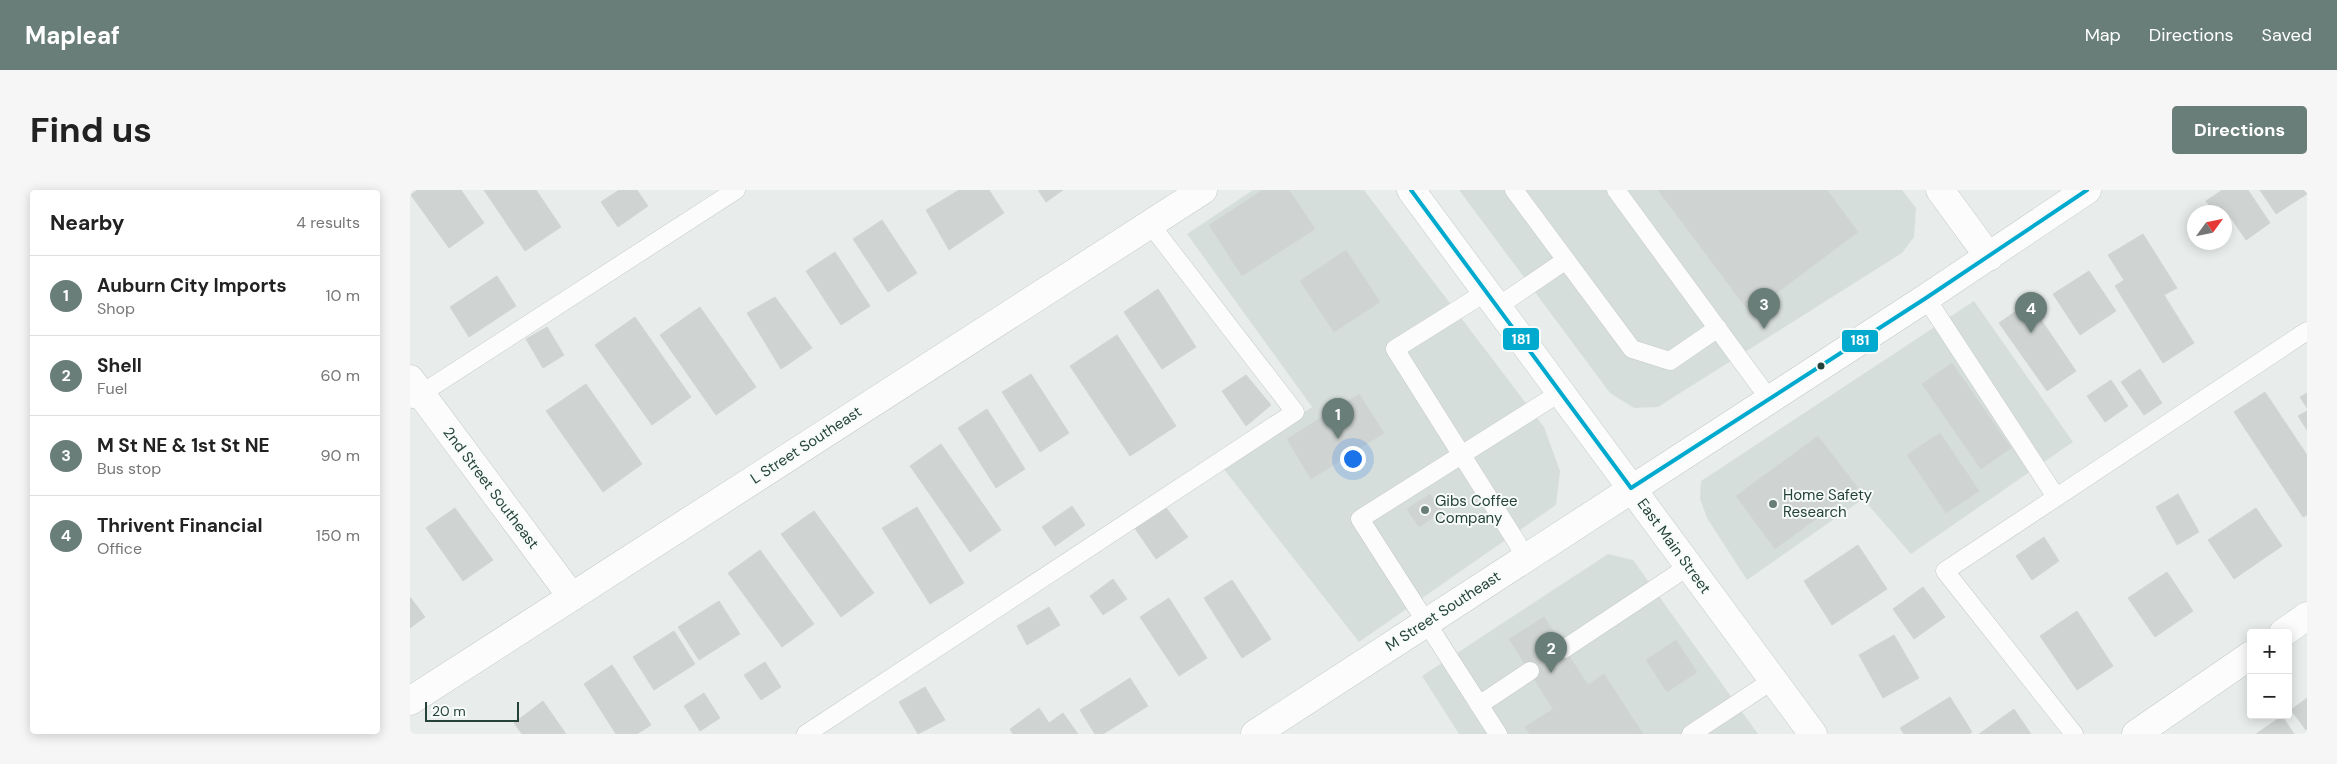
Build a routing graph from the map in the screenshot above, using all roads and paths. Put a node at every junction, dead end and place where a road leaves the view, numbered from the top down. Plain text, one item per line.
1 (736, 190) edge
2 (1203, 190) edge
3 (1411, 190) edge
4 (1514, 190) edge
5 (1616, 190) edge
6 (1940, 190) edge
7 (2087, 190) edge
8 (1150, 224) junction
9 (1989, 257) junction
10 (1566, 260) junction
11 (1926, 298) junction
12 (1492, 300) junction
13 (1718, 328) junction
14 (2307, 331) edge
15 (414, 391) edge
16 (1561, 392) junction
17 (1770, 400) junction
18 (1462, 455) junction
19 (1631, 488) junction
20 (2056, 497) junction
21 (1526, 557) junction
22 (1689, 566) junction
23 (572, 596) junction
24 (2307, 616) edge
25 (1426, 623) junction
26 (2289, 629) edge
27 (1564, 649) dead end
28 (2247, 658) edge
29 (1530, 672) dead end
30 (1773, 680) junction
31 (410, 701) edge
32 (1478, 705) junction
33 (806, 734) edge
34 (1255, 734) edge
35 (1498, 734) edge
36 (1692, 734) edge
37 (1813, 734) edge
38 (2074, 734) edge
39 (2136, 734) edge

1 - 15 lane
2 - 8 main road, L Street Southeast
3 - 12 main road, East Main Street
4 - 10 lane
5 - 13 lane
6 - 9 main road
7 - 9 main road, M Street Southeast
8 - 23 main road, L Street Southeast
8 - 33 lane
9 - 11 main road, M Street Southeast
10 - 12 lane
10 - 13 lane
11 - 17 main road, M Street Southeast
11 - 20 lane
12 - 16 main road, East Main Street
12 - 18 lane
13 - 17 lane
14 - 20 lane
15 - 23 main road, 2nd Street Southeast
16 - 18 lane
16 - 19 main road, East Main Street
17 - 19 main road, M Street Southeast
18 - 21 lane
18 - 25 lane
19 - 21 main road, M Street Southeast
19 - 22 main road, East Main Street
20 - 38 lane
21 - 25 main road, M Street Southeast
22 - 27 lane
22 - 30 main road, East Main Street
23 - 31 main road, L Street Southeast
24 - 26 main road
25 - 32 lane
25 - 34 main road, M Street Southeast
28 - 39 main road
29 - 32 lane
30 - 36 lane
30 - 37 main road, East Main Street
32 - 35 lane

